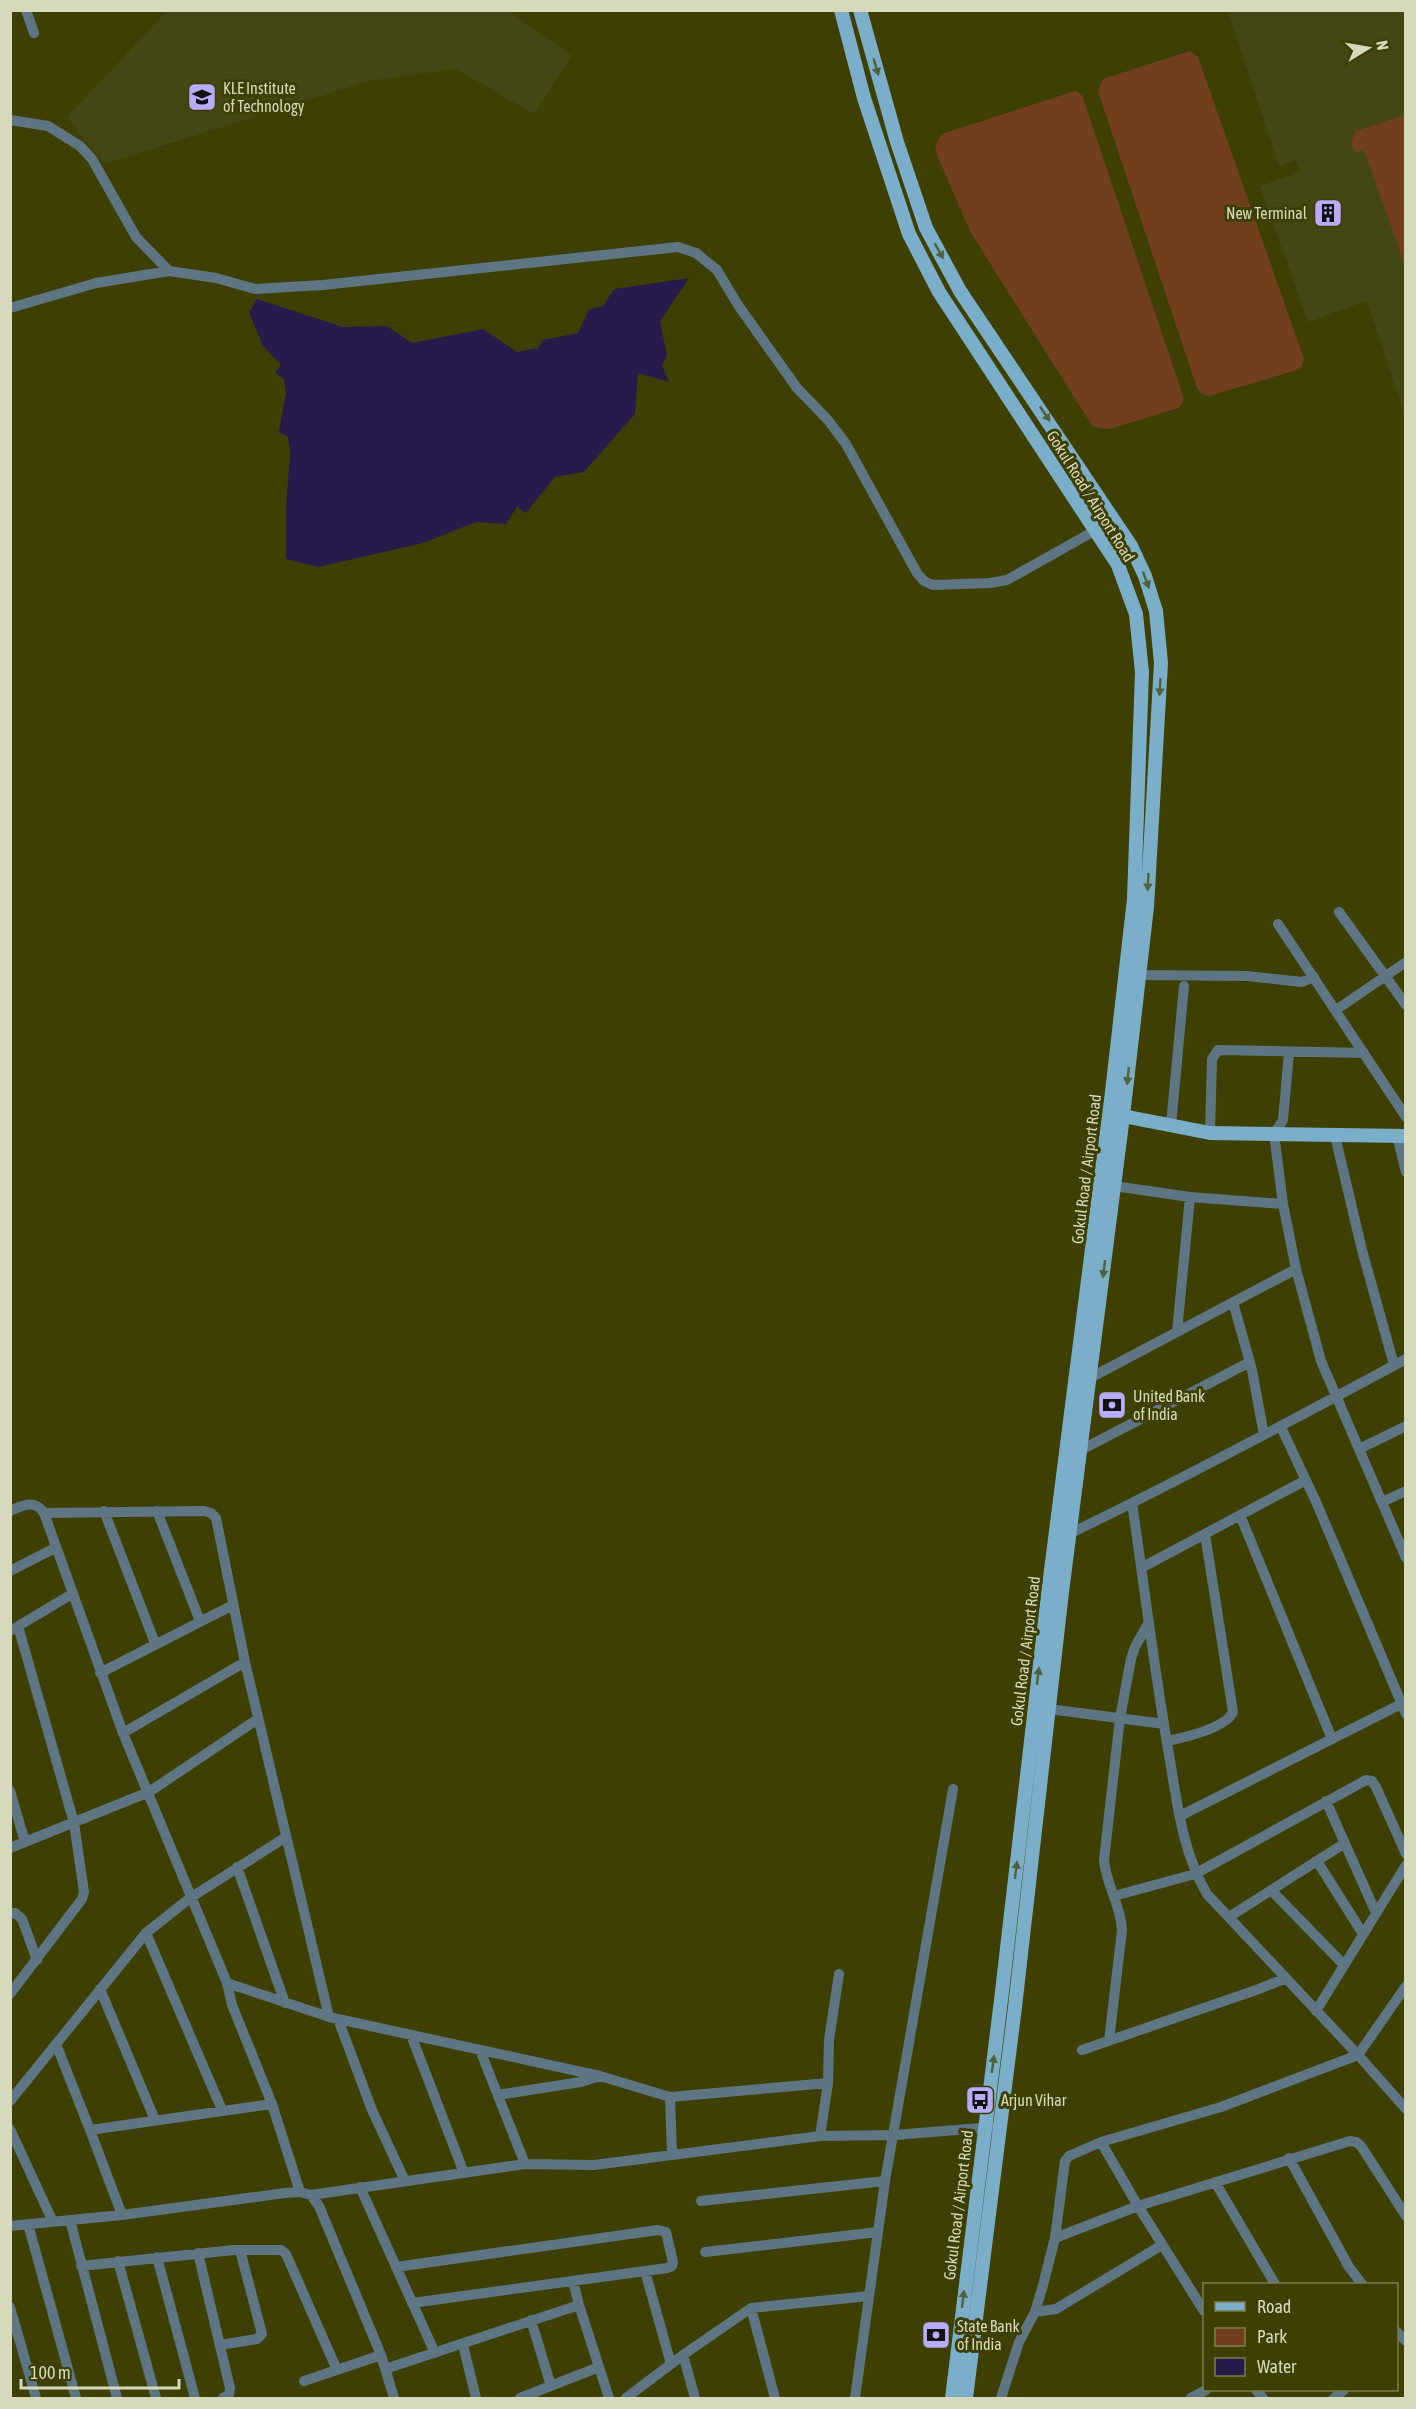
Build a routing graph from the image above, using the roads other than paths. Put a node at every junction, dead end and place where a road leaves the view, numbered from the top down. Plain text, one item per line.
1 (26, 10) edge
2 (841, 10) edge
3 (860, 10) edge
4 (34, 33) dead end
5 (10, 120) edge
6 (170, 271) junction
7 (10, 308) edge
8 (1096, 530) junction
9 (1156, 611) junction
10 (1136, 614) junction
11 (1159, 629) junction
12 (1138, 634) junction
13 (1339, 912) dead end
14 (1278, 924) dead end
15 (1406, 962) edge
16 (1139, 975) junction
17 (1386, 975) junction
18 (1314, 978) junction
19 (1184, 986) dead end
20 (1406, 1005) edge
21 (1336, 1010) junction
22 (1289, 1052) junction
23 (1364, 1053) junction
24 (1123, 1116) junction
25 (1406, 1117) edge
26 (1171, 1125) junction
27 (1210, 1132) junction
28 (1274, 1134) junction
29 (1335, 1136) junction
30 (1401, 1136) edge
31 (1406, 1172) edge
32 (1114, 1186) junction
33 (1190, 1197) junction
34 (1283, 1204) junction
35 (1296, 1269) junction
36 (1233, 1302) junction
37 (1178, 1332) junction
38 (1406, 1359) edge
39 (1250, 1362) junction
40 (1394, 1365) junction
41 (1090, 1378) junction
42 (1335, 1396) junction
43 (1406, 1426) edge
44 (1281, 1427) junction
45 (1264, 1435) junction
46 (1359, 1449) junction
47 (1081, 1450) junction
48 (1306, 1480) junction
49 (1406, 1491) edge
50 (1382, 1502) junction
51 (1132, 1503) junction
52 (10, 1511) edge
53 (105, 1511) junction
54 (157, 1511) junction
55 (44, 1514) junction
56 (1240, 1515) junction
57 (1056, 1532) junction
58 (1071, 1533) junction
59 (1205, 1534) junction
60 (54, 1548) junction
61 (1406, 1558) edge
62 (1141, 1568) junction
63 (10, 1571) edge
64 (72, 1594) junction
65 (232, 1605) junction
66 (200, 1621) junction
67 (1149, 1622) junction
68 (14, 1629) edge
69 (155, 1643) junction
70 (245, 1662) junction
71 (100, 1673) junction
72 (1049, 1709) junction
73 (1403, 1709) edge
74 (1120, 1718) junction
75 (258, 1719) junction
76 (1164, 1724) junction
77 (123, 1733) junction
78 (1332, 1739) junction
79 (1167, 1742) junction
80 (953, 1789) dead end
81 (10, 1791) edge
82 (149, 1792) junction
83 (1326, 1801) junction
84 (1180, 1816) junction
85 (74, 1823) junction
86 (286, 1837) junction
87 (25, 1842) junction
88 (1345, 1843) junction
89 (10, 1848) edge
90 (1406, 1854) edge
91 (1317, 1861) junction
92 (1406, 1865) edge
93 (237, 1866) junction
94 (1195, 1874) junction
95 (1271, 1890) junction
96 (1113, 1896) junction
97 (190, 1898) junction
98 (1376, 1913) junction
99 (10, 1914) edge
100 (1228, 1917) junction
101 (146, 1933) junction
102 (1363, 1934) junction
103 (37, 1960) junction
104 (1344, 1965) junction
105 (27, 1974) junction
106 (839, 1974) dead end
107 (1286, 1978) junction
108 (10, 1979) edge
109 (226, 1983) junction
110 (1406, 1986) edge
111 (100, 1989) junction
112 (10, 1994) edge
113 (285, 2003) junction
114 (1316, 2011) junction
115 (333, 2018) junction
116 (411, 2035) junction
117 (1109, 2041) junction
118 (56, 2043) junction
119 (480, 2050) junction
120 (1082, 2050) dead end
121 (1358, 2055) junction
122 (600, 2076) junction
123 (828, 2083) junction
124 (498, 2095) junction
125 (670, 2097) junction
126 (10, 2101) edge
127 (272, 2104) junction
128 (1406, 2109) edge
129 (222, 2110) junction
130 (155, 2120) junction
131 (992, 2127) junction
132 (10, 2129) edge
133 (90, 2130) junction
134 (895, 2135) junction
135 (820, 2136) junction
136 (1101, 2142) junction
137 (672, 2154) junction
138 (1289, 2158) junction
139 (525, 2164) junction
140 (464, 2173) junction
141 (405, 2181) junction
142 (885, 2181) junction
143 (1215, 2182) junction
144 (360, 2187) junction
145 (305, 2193) junction
146 (701, 2201) dead end
147 (1138, 2206) junction
148 (122, 2215) junction
149 (1406, 2216) edge
150 (70, 2220) junction
151 (52, 2222) junction
152 (28, 2224) junction
153 (10, 2226) edge
154 (878, 2232) junction
155 (1055, 2238) junction
156 (1162, 2245) junction
157 (240, 2250) junction
158 (705, 2252) dead end
159 (198, 2253) junction
160 (157, 2257) junction
161 (118, 2261) junction
162 (81, 2266) junction
163 (396, 2267) junction
164 (645, 2271) junction
165 (573, 2281) junction
166 (1274, 2283) edge
167 (1361, 2283) edge
168 (868, 2296) junction
169 (412, 2303) junction
170 (579, 2305) junction
171 (10, 2307) edge
172 (751, 2308) junction
173 (1203, 2309) edge
174 (1035, 2312) junction
175 (531, 2320) junction
176 (220, 2345) junction
177 (463, 2345) junction
178 (435, 2353) junction
179 (381, 2355) junction
180 (683, 2355) junction
181 (671, 2364) junction
182 (599, 2367) junction
183 (386, 2368) junction
184 (337, 2370) junction
185 (304, 2381) dead end
186 (551, 2386) junction
187 (36, 2398) edge
188 (76, 2398) edge
189 (117, 2398) edge
190 (156, 2398) edge
191 (195, 2398) edge
192 (223, 2398) edge
193 (394, 2398) edge
194 (476, 2398) edge
195 (520, 2398) edge
196 (609, 2398) edge
197 (626, 2398) edge
198 (695, 2398) edge
199 (775, 2398) edge
200 (855, 2398) edge
201 (952, 2398) edge
202 (966, 2398) edge
203 (1001, 2398) edge

1 - 4 street
2 - 8 main road, Gokul Road / Airport Road
3 -> 9 main road
5 - 6 street
6 - 7 street
6 - 8 street
8 - 10 main road, Gokul Road / Airport Road
9 - 10 main road
9 - 11 main road
10 - 12 main road, Gokul Road / Airport Road
11 - 12 main road
11 -> 16 main road
12 - 57 main road, Gokul Road / Airport Road
13 - 17 street
14 - 18 street
15 - 17 street
16 - 18 street
16 -> 24 main road
17 - 20 street
17 - 21 street
18 - 21 street
19 - 26 street
21 - 23 street
22 - 23 street
22 - 27 street
22 - 28 street
23 - 25 street
24 - 26 main road
24 - 32 main road
26 - 27 main road
27 - 28 main road
28 - 29 main road
28 - 34 street
29 - 30 main road
29 - 40 street
30 - 31 street
32 - 33 street
32 -> 41 main road
33 - 34 street
33 - 37 street
34 - 35 street
35 - 36 street
35 - 42 street
36 - 37 street
36 - 39 street
37 - 41 street
38 - 40 street
39 - 45 street
39 - 47 street
40 - 42 street
41 - 47 main road
42 - 44 street
42 - 46 street
43 - 46 street
44 - 45 street
44 - 48 street
45 - 51 street
46 - 50 street
47 - 58 main road
48 - 56 street
48 - 73 street
49 - 50 street
50 - 61 street
51 - 58 street
51 - 62 street
52 - 55 street
53 - 54 street
53 - 55 street
53 - 69 street
54 - 65 street
54 - 66 street
55 - 60 street
56 - 59 street
56 - 78 street
57 - 58 street
131 -> 57 main road, Gokul Road / Airport Road
58 - 72 main road
59 - 62 street
59 - 79 street
60 - 63 street
60 - 64 street
62 - 67 street
64 - 68 street
64 - 71 street
65 - 66 street
65 - 70 street
66 - 69 street
67 - 74 street
67 - 76 street
68 - 85 street
69 - 71 street
70 - 75 street
70 - 77 street
71 - 77 street
72 - 74 street
72 - 131 main road
73 - 78 street
74 - 76 street
74 - 96 street
75 - 82 street
75 - 86 street
76 - 79 street
77 - 82 street
78 - 84 street
79 - 84 street
80 - 134 street
81 - 87 street
82 - 85 street
82 - 97 street
83 - 88 street
83 - 90 street
83 - 94 street
84 - 94 street
85 - 87 street
85 - 103 street
86 - 93 street
86 - 115 street
87 - 89 street
88 - 91 street
88 - 98 street
91 - 95 street
91 - 102 street
92 - 98 street
93 - 97 street
93 - 113 street
94 - 96 street
94 - 100 street
95 - 100 street
95 - 104 street
96 - 117 street
97 - 101 street
97 - 109 street
98 - 102 street
99 - 103 street
100 - 107 street
101 - 111 street
101 - 129 street
102 - 104 street
103 - 105 street
104 - 114 street
105 - 108 street
105 - 112 street
106 - 123 street
107 - 114 street
107 - 117 street
109 - 113 street
109 - 127 street
110 - 121 street
111 - 118 street
111 - 130 street
113 - 115 street
114 - 121 street
115 - 116 street
115 - 141 street
116 - 119 street
116 - 140 street
117 - 120 street
118 - 126 street
118 - 133 street
119 - 122 street
119 - 124 street
121 - 128 street
121 - 136 street
122 - 124 street
122 - 125 street
123 - 125 street
123 - 135 street
124 - 139 street
125 - 137 street
127 - 129 street
127 - 145 street
129 - 130 street
130 - 133 street
131 - 134 street
201 -> 131 main road, Gokul Road / Airport Road
131 - 202 main road
132 - 151 street
133 - 148 street
134 - 135 street
134 - 142 street
135 - 137 street
136 - 147 street
136 - 155 street
137 - 139 street
138 - 143 street
138 - 149 street
138 - 167 street
139 - 140 street
140 - 141 street
141 - 144 street
142 - 146 street
142 - 154 street
143 - 147 street
143 - 166 street
144 - 145 street
144 - 163 street
145 - 148 street
145 - 179 street
147 - 155 street
147 - 156 street
148 - 150 street
150 - 151 street
150 - 162 street
151 - 152 street
152 - 153 street
152 - 188 street
154 - 158 street
154 - 168 street
155 - 174 street
156 - 173 street
156 - 174 street
157 - 159 street
157 - 176 street
157 - 184 street
159 - 160 street
159 - 176 street
160 - 161 street
160 - 191 street
161 - 162 street
161 - 190 street
162 - 189 street
163 - 164 street
163 - 169 street
164 - 165 street
164 - 181 street
165 - 169 street
165 - 170 street
168 - 172 street
168 - 200 street
169 - 178 street
170 - 175 street
170 - 182 street
171 - 187 street
172 - 180 street
172 - 199 street
174 - 203 street
175 - 177 street
175 - 186 street
176 - 192 street
177 - 178 street
177 - 194 street
178 - 183 street
179 - 183 street
179 - 184 street
180 - 181 street
180 - 198 street
181 - 197 street
182 - 186 street
182 - 196 street
183 - 193 street
184 - 185 street
186 - 195 street

